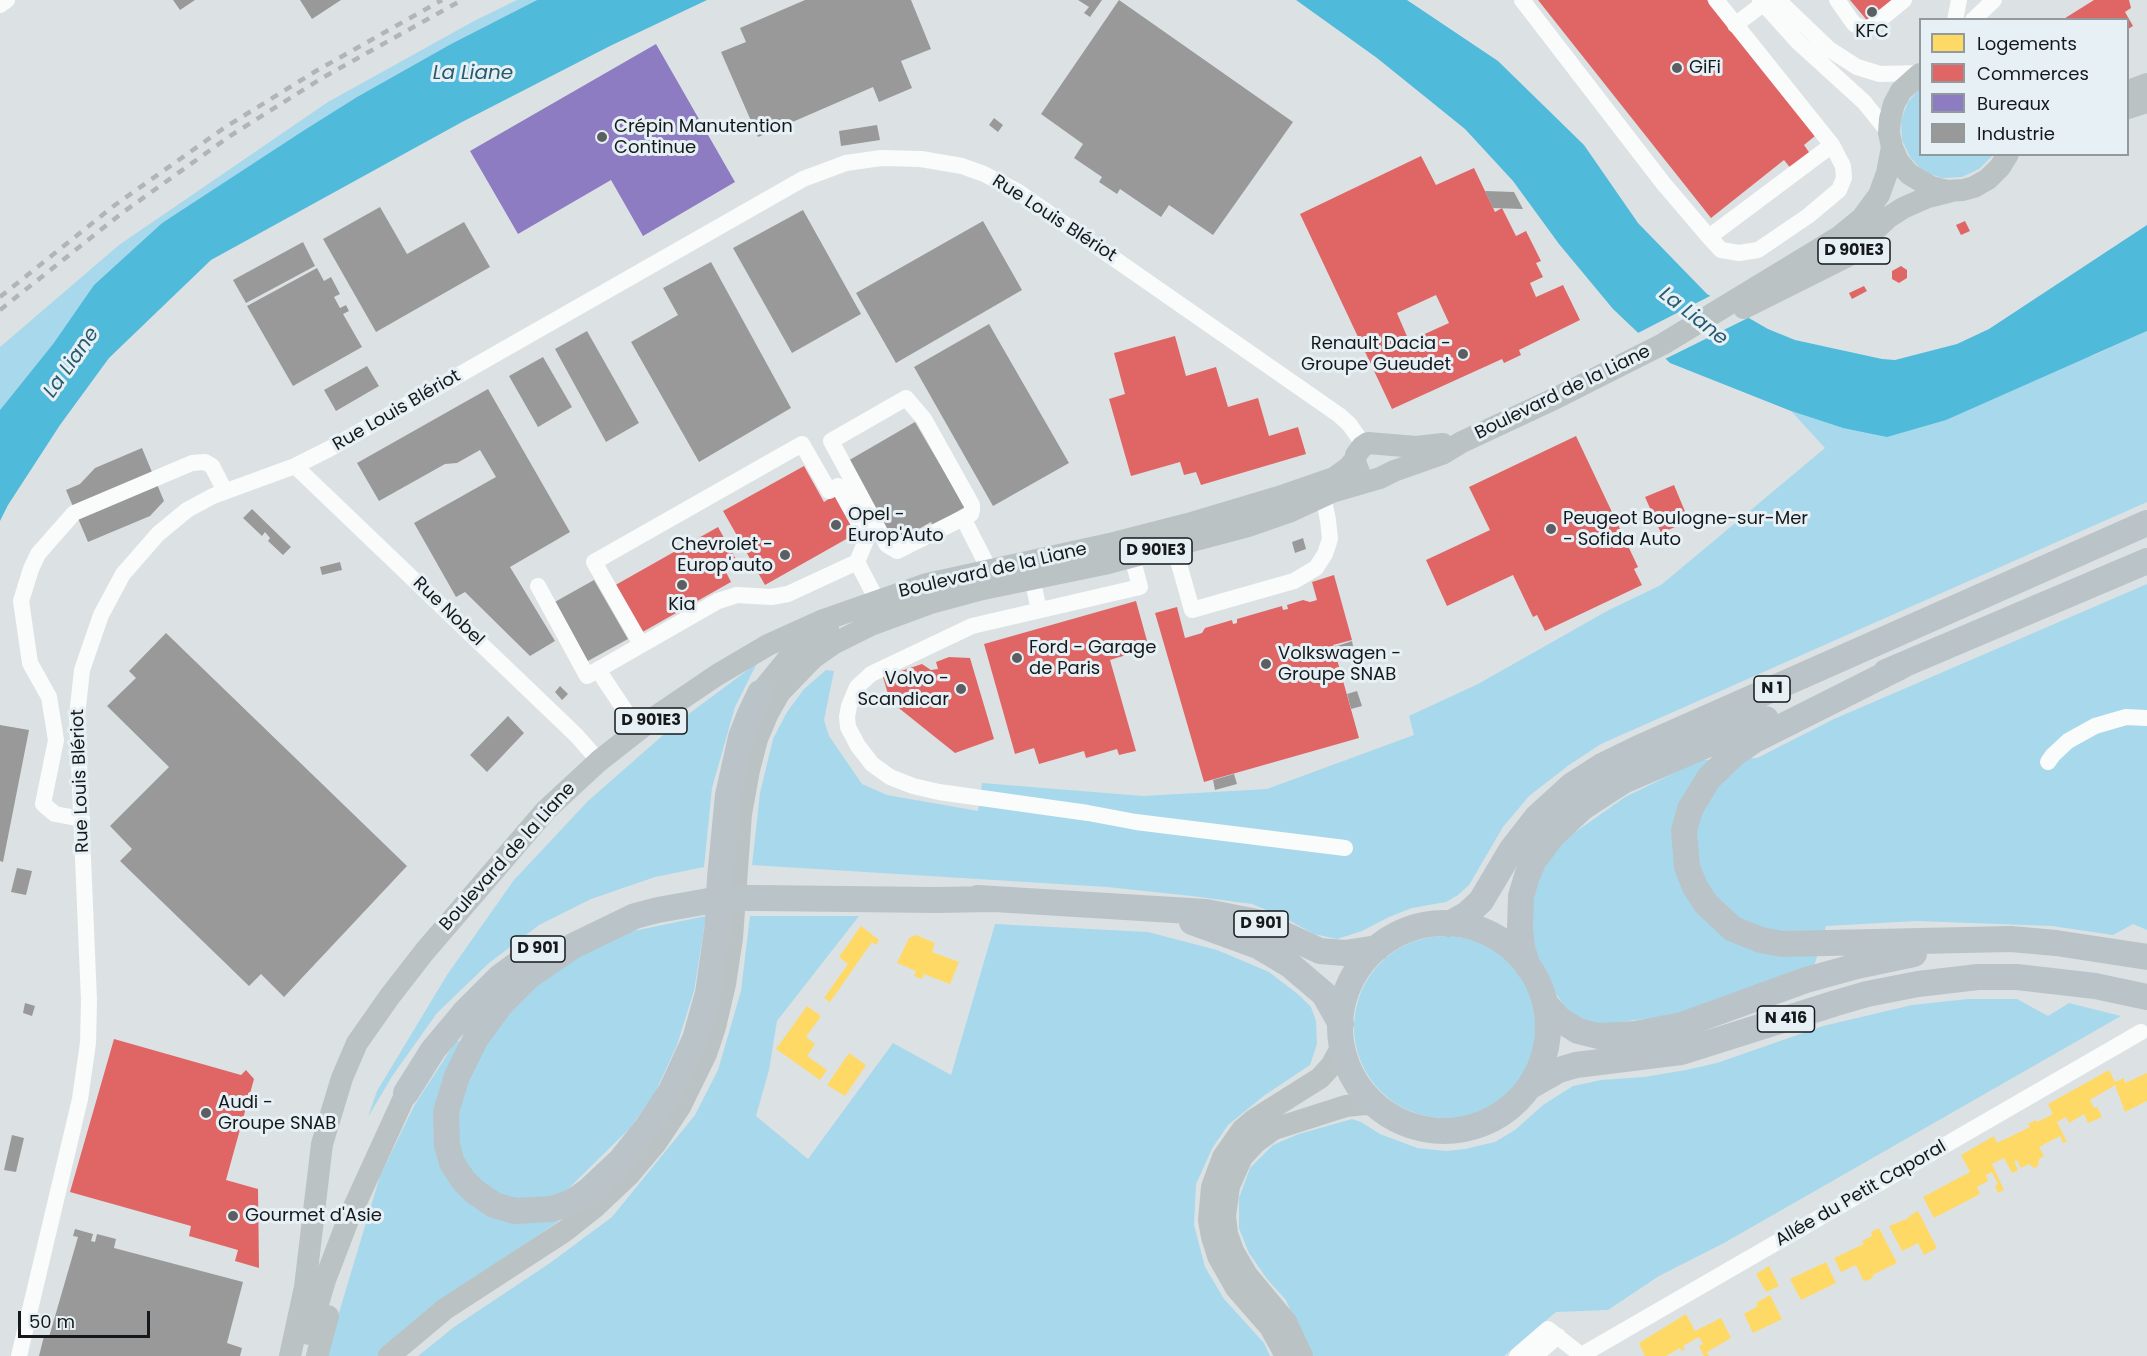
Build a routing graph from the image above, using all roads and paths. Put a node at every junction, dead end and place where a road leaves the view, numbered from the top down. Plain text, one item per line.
1 (7, 0) edge
2 (1522, 0) edge
3 (1716, 0) edge
4 (1837, 0) edge
5 (1904, 0) edge
6 (1959, 0) edge
7 (1967, 0) edge
8 (1995, 0) edge
9 (1767, 1) edge
10 (0, 5) edge
11 (1955, 18) edge
12 (1971, 18) edge
13 (1973, 18) edge
14 (1735, 25) junction
15 (1919, 73) edge
16 (1919, 74) edge
17 (2147, 84) edge
18 (2129, 90) edge
19 (2147, 102) edge
20 (2129, 107) edge
21 (1890, 140) junction
22 (1832, 145) junction
23 (2008, 156) edge
24 (1952, 191) junction
25 (1709, 237) junction
26 (1745, 301) junction
27 (1462, 442) junction
28 (1367, 450) junction
29 (295, 466) junction
30 (1380, 476) junction
31 (225, 491) junction
32 (1323, 496) junction
33 (963, 518) junction
34 (2147, 523) edge
35 (1177, 536) junction
36 (1132, 557) junction
37 (2147, 561) edge
38 (857, 562) junction
39 (989, 569) junction
40 (1035, 569) junction
41 (538, 586) dead end
42 (873, 602) junction
43 (1039, 610) junction
44 (641, 644) junction
45 (1902, 666) junction
46 (598, 670) junction
47 (760, 693) joint
48 (2147, 718) edge
49 (638, 730) junction
50 (53, 754) junction
51 (79, 754) junction
52 (599, 761) junction
53 (2048, 762) dead end
54 (82, 819) junction
55 (1345, 848) dead end
56 (672, 900) junction
57 (1139, 909) junction
58 (1449, 924) junction
59 (1377, 948) junction
60 (2095, 953) junction
61 (2143, 961) edge
62 (1528, 967) junction
63 (2147, 997) edge
64 (1545, 1003) junction
65 (2140, 1032) dead end
66 (1341, 1035) junction
67 (1529, 1087) junction
68 (406, 1093) joint
69 (1377, 1106) junction
70 (379, 1151) junction
71 (1557, 1336) junction
72 (19, 1356) edge
73 (290, 1356) edge
74 (303, 1356) edge
75 (316, 1356) edge
76 (388, 1356) edge
77 (1286, 1356) edge
78 (1302, 1356) edge
79 (1517, 1356) edge
80 (1535, 1356) edge
81 (1580, 1356) edge

1 - 10 street
2 - 25 street
3 - 14 street
4 - 5 street
6 - 11 street
7 - 12 street
8 - 13 street
9 - 14 street
9 - 15 street
9 - 21 street
14 - 22 street
16 - 21 main road
17 - 18 main road
19 - 20 main road
21 - 24 main road
21 - 26 main road, D 901E3
22 - 25 street
22 - 25 street
23 - 24 main road
24 - 26 main road, D 901E3
26 - 27 main road, Boulevard de la Liane / D 901E3
27 - 28 main road, Boulevard de la Liane
27 - 30 main road, Boulevard de la Liane / D 901E3
28 - 29 street, Rue Louis Blériot
28 - 30 main road
28 - 30 main road
28 - 35 main road, Boulevard de la Liane / D 901E3
29 - 31 street, Rue Louis Blériot
29 - 52 street, Rue Nobel
30 - 32 main road, Boulevard de la Liane / D 901E3
31 - 50 street
31 - 51 street, Rue Louis Blériot
32 - 35 main road, Boulevard de la Liane / D 901E3
32 - 35 street
33 - 33 street
33 - 39 street
34 - 58 highway, N 1
35 - 36 main road, Boulevard de la Liane / D 901E3
35 - 40 main road, Boulevard de la Liane / D 901E3
36 - 40 main road, Boulevard de la Liane / D 901E3
36 - 43 street
37 - 45 highway, N 1
38 - 42 street
38 - 44 street
38 - 44 street
39 - 40 main road, Boulevard de la Liane / D 901E3
39 - 42 main road, Boulevard de la Liane / D 901E3
40 - 43 street
40 - 76 main road, Boulevard de la Liane / D 901E3
41 - 46 street
42 - 47 main road, D 901E3
42 - 49 main road, Boulevard de la Liane / D 901E3
43 - 55 street
44 - 46 street
45 - 60 highway
45 - 62 highway, N 1
46 - 49 street
47 - 56 highway, D 901E3
48 - 53 street
49 - 52 main road, Boulevard de la Liane / D 901E3
50 - 51 street
50 - 54 street
51 - 54 street, Rue Louis Blériot
52 - 73 main road, Boulevard de la Liane / D 901E3
54 - 72 street, Rue Louis Blériot
56 - 57 highway, D 901
56 - 68 highway, D 901
57 - 59 highway, D 901
57 - 66 highway, D 901
58 - 59 highway
58 - 62 highway
59 - 66 highway
60 - 61 highway, N 416
60 - 64 highway, N 416
62 - 64 highway
63 - 67 highway, N 416
64 - 67 highway
65 - 81 street, Allée du Petit Caporal
66 - 69 highway
66 - 77 main road
67 - 69 highway
68 - 70 main road, D 901
69 - 78 main road
70 - 74 main road, D 901
70 - 75 main road, D 901
71 - 79 street
71 - 80 street
71 - 81 street, Allée du Petit Caporal

